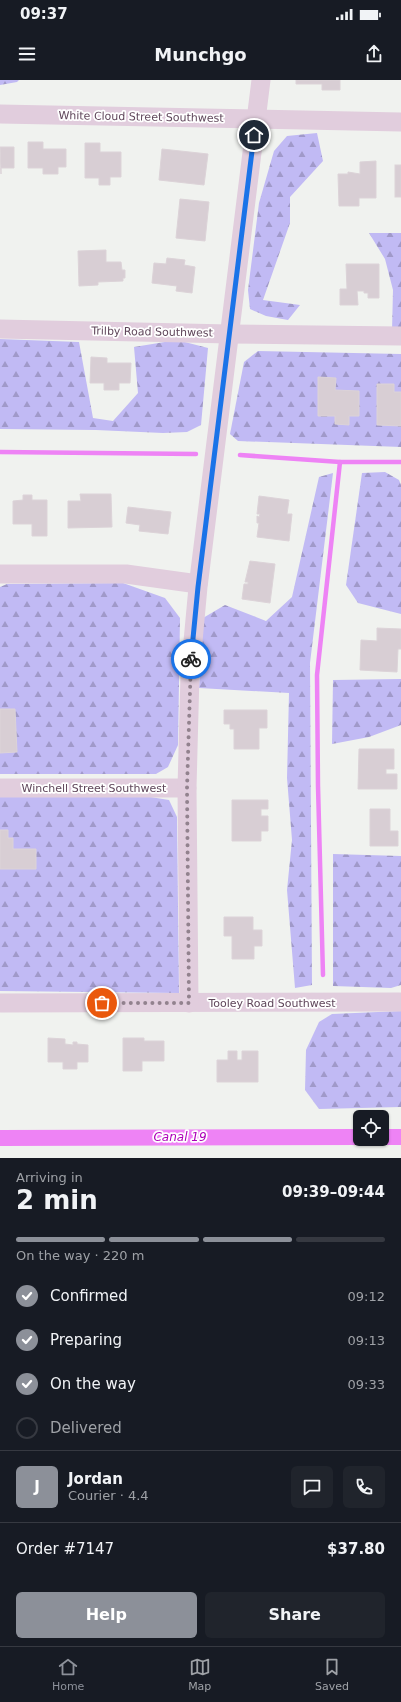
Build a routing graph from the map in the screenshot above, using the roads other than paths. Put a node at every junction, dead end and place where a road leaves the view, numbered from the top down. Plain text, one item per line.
1 (261, 80) edge
2 (0, 114) edge
3 (256, 120) junction
4 (401, 122) edge
5 (0, 329) edge
6 (230, 334) junction
7 (401, 336) edge
8 (0, 574) edge
9 (198, 584) junction
10 (0, 788) edge
11 (187, 788) junction
12 (401, 1002) edge
13 (0, 1003) edge
14 (189, 1003) junction

1 - 3 street
2 - 3 street, White Cloud Street Southwest
3 - 4 street, White Cloud Street Southwest
3 - 6 street
5 - 6 street, Trilby Road Southwest
6 - 7 street, Trilby Road Southwest
6 - 9 street
8 - 9 street
9 - 11 street
10 - 11 street, Winchell Street Southwest
11 - 14 street
12 - 14 street, Tooley Road Southwest
13 - 14 street, Tooley Road Southwest

